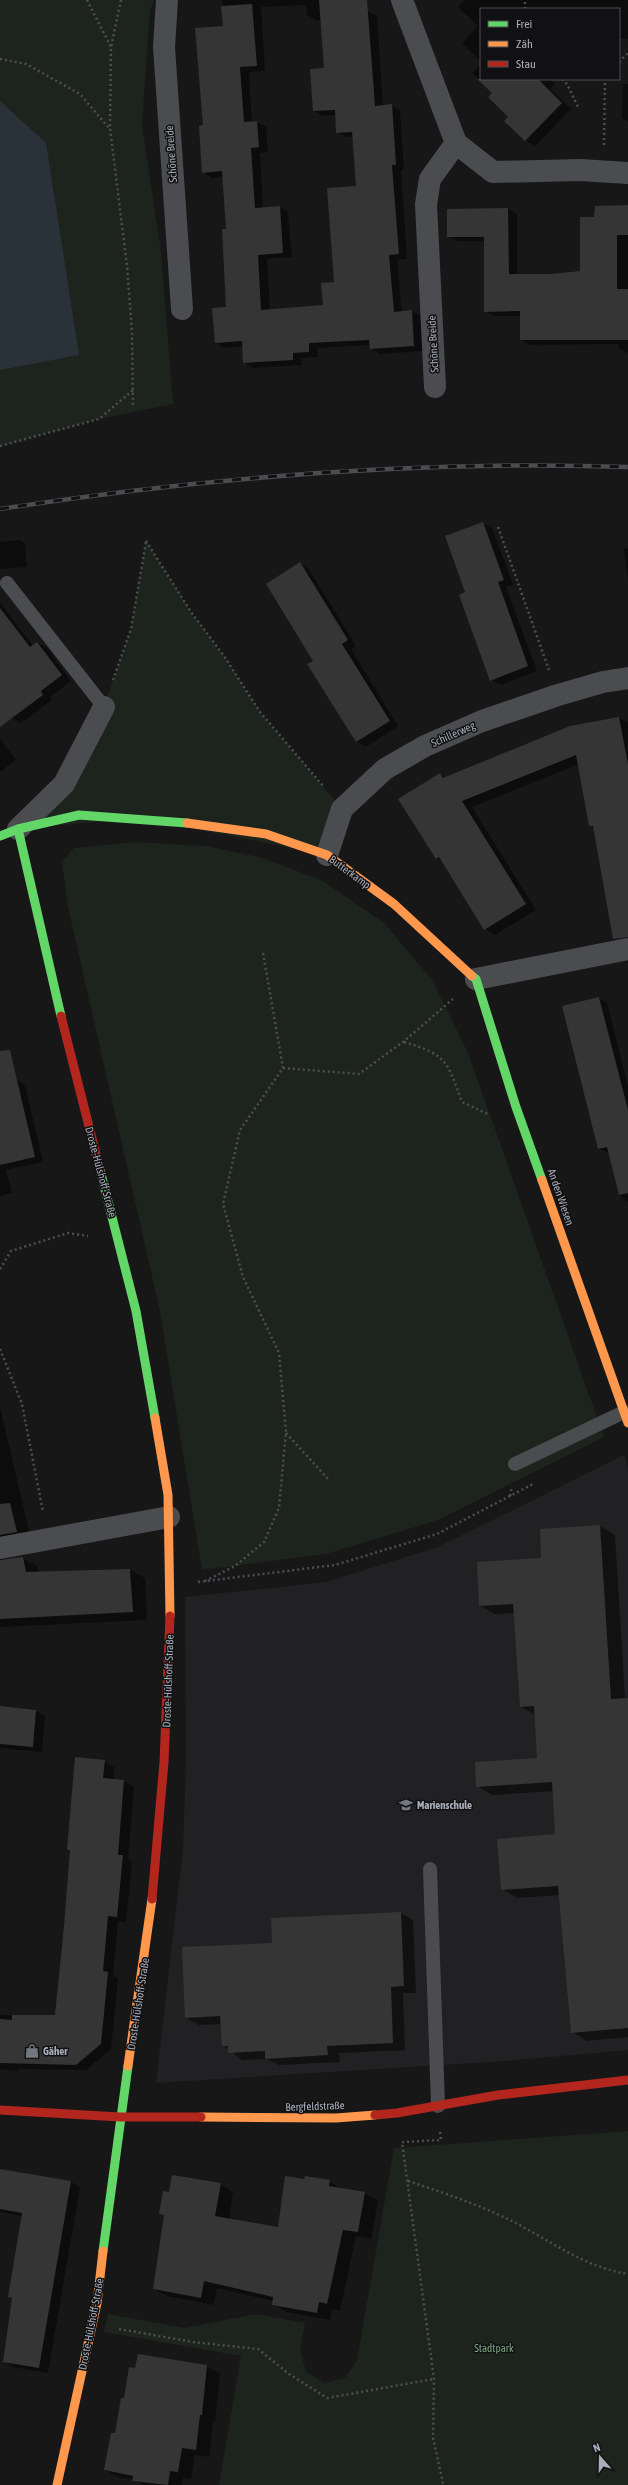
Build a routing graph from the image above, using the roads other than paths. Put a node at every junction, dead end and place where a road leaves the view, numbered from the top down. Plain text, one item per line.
1 (167, 0) edge
2 (402, 0) edge
3 (456, 143) junction
4 (628, 173) edge
5 (182, 309) dead end
6 (435, 387) dead end
7 (7, 583) dead end
8 (628, 678) edge
9 (104, 706) joint
10 (9, 832) edge
11 (328, 855) junction
12 (628, 949) edge
13 (476, 979) junction
14 (626, 1417) edge
15 (515, 1464) dead end
16 (169, 1517) junction
17 (0, 1548) edge
18 (430, 1869) dead end
19 (628, 2080) edge
20 (438, 2106) junction
21 (0, 2110) edge
22 (120, 2116) junction
23 (57, 2485) edge

1 - 5 street, Schöne Breide
2 - 3 street
3 - 4 street
3 - 6 street, Schöne Breide
7 - 9 lane
8 - 11 street, Schillerweg
9 - 10 street
10 - 11 street, Butterkamp
10 - 16 street, Droste-Hülshoff-Straße
11 - 13 street, Butterkamp
12 - 13 street
13 - 14 street, An den Wiesen
14 - 15 lane
16 - 17 street
16 - 22 street, Droste-Hülshoff-Straße
18 - 20 lane
19 - 20 street, Bergfeldstraße
20 - 22 street, Bergfeldstraße
21 - 22 street, Bergfeldstraße
22 - 23 street, Droste-Hülshoff-Straße

